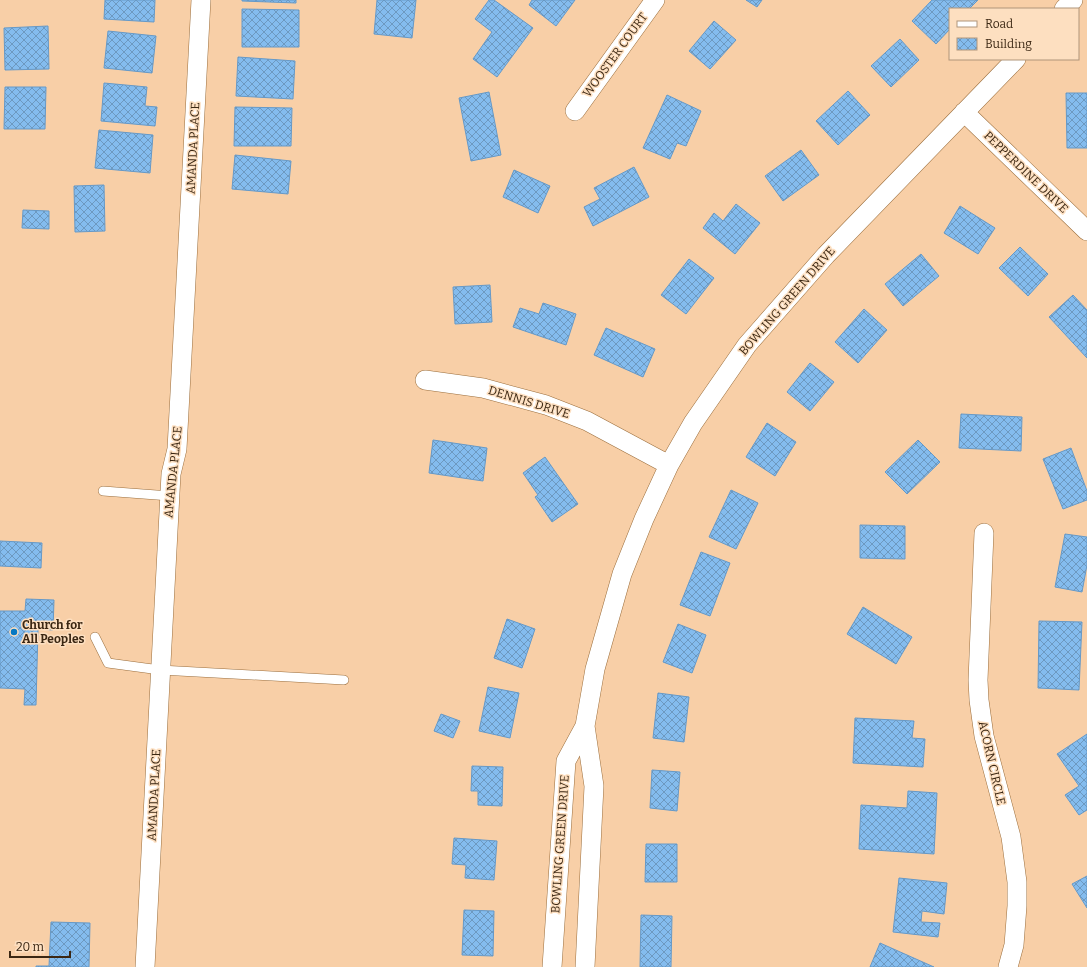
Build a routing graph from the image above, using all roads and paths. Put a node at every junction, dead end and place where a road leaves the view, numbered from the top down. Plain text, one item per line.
1 (201, 0) edge
2 (655, 0) edge
3 (1073, 0) edge
4 (1065, 8) edge
5 (1015, 60) edge
6 (575, 111) dead end
7 (964, 112) junction
8 (1087, 232) edge
9 (425, 380) dead end
10 (669, 465) junction
11 (103, 490) dead end
12 (170, 496) junction
13 (984, 532) dead end
14 (95, 637) dead end
15 (160, 670) junction
16 (344, 680) dead end
17 (585, 726) junction
18 (145, 967) edge
19 (552, 967) edge
20 (585, 967) edge
21 (1008, 967) edge

1 - 12 street, AMANDA PLACE
2 - 6 street, WOOSTER COURT
3 - 4 street
5 - 7 street, BOWLING GREEN DRIVE
7 - 8 street, PEPPERDINE DRIVE
7 - 10 street, BOWLING GREEN DRIVE
9 - 10 street, DENNIS DRIVE
10 - 17 street, BOWLING GREEN DRIVE
11 - 12 lane
12 - 15 street, AMANDA PLACE
13 - 21 street, ACORN CIRCLE
14 - 15 lane
15 - 16 lane
15 - 18 street, AMANDA PLACE
17 - 19 street, BOWLING GREEN DRIVE
17 - 20 street, BOWLING GREEN DRIVE

